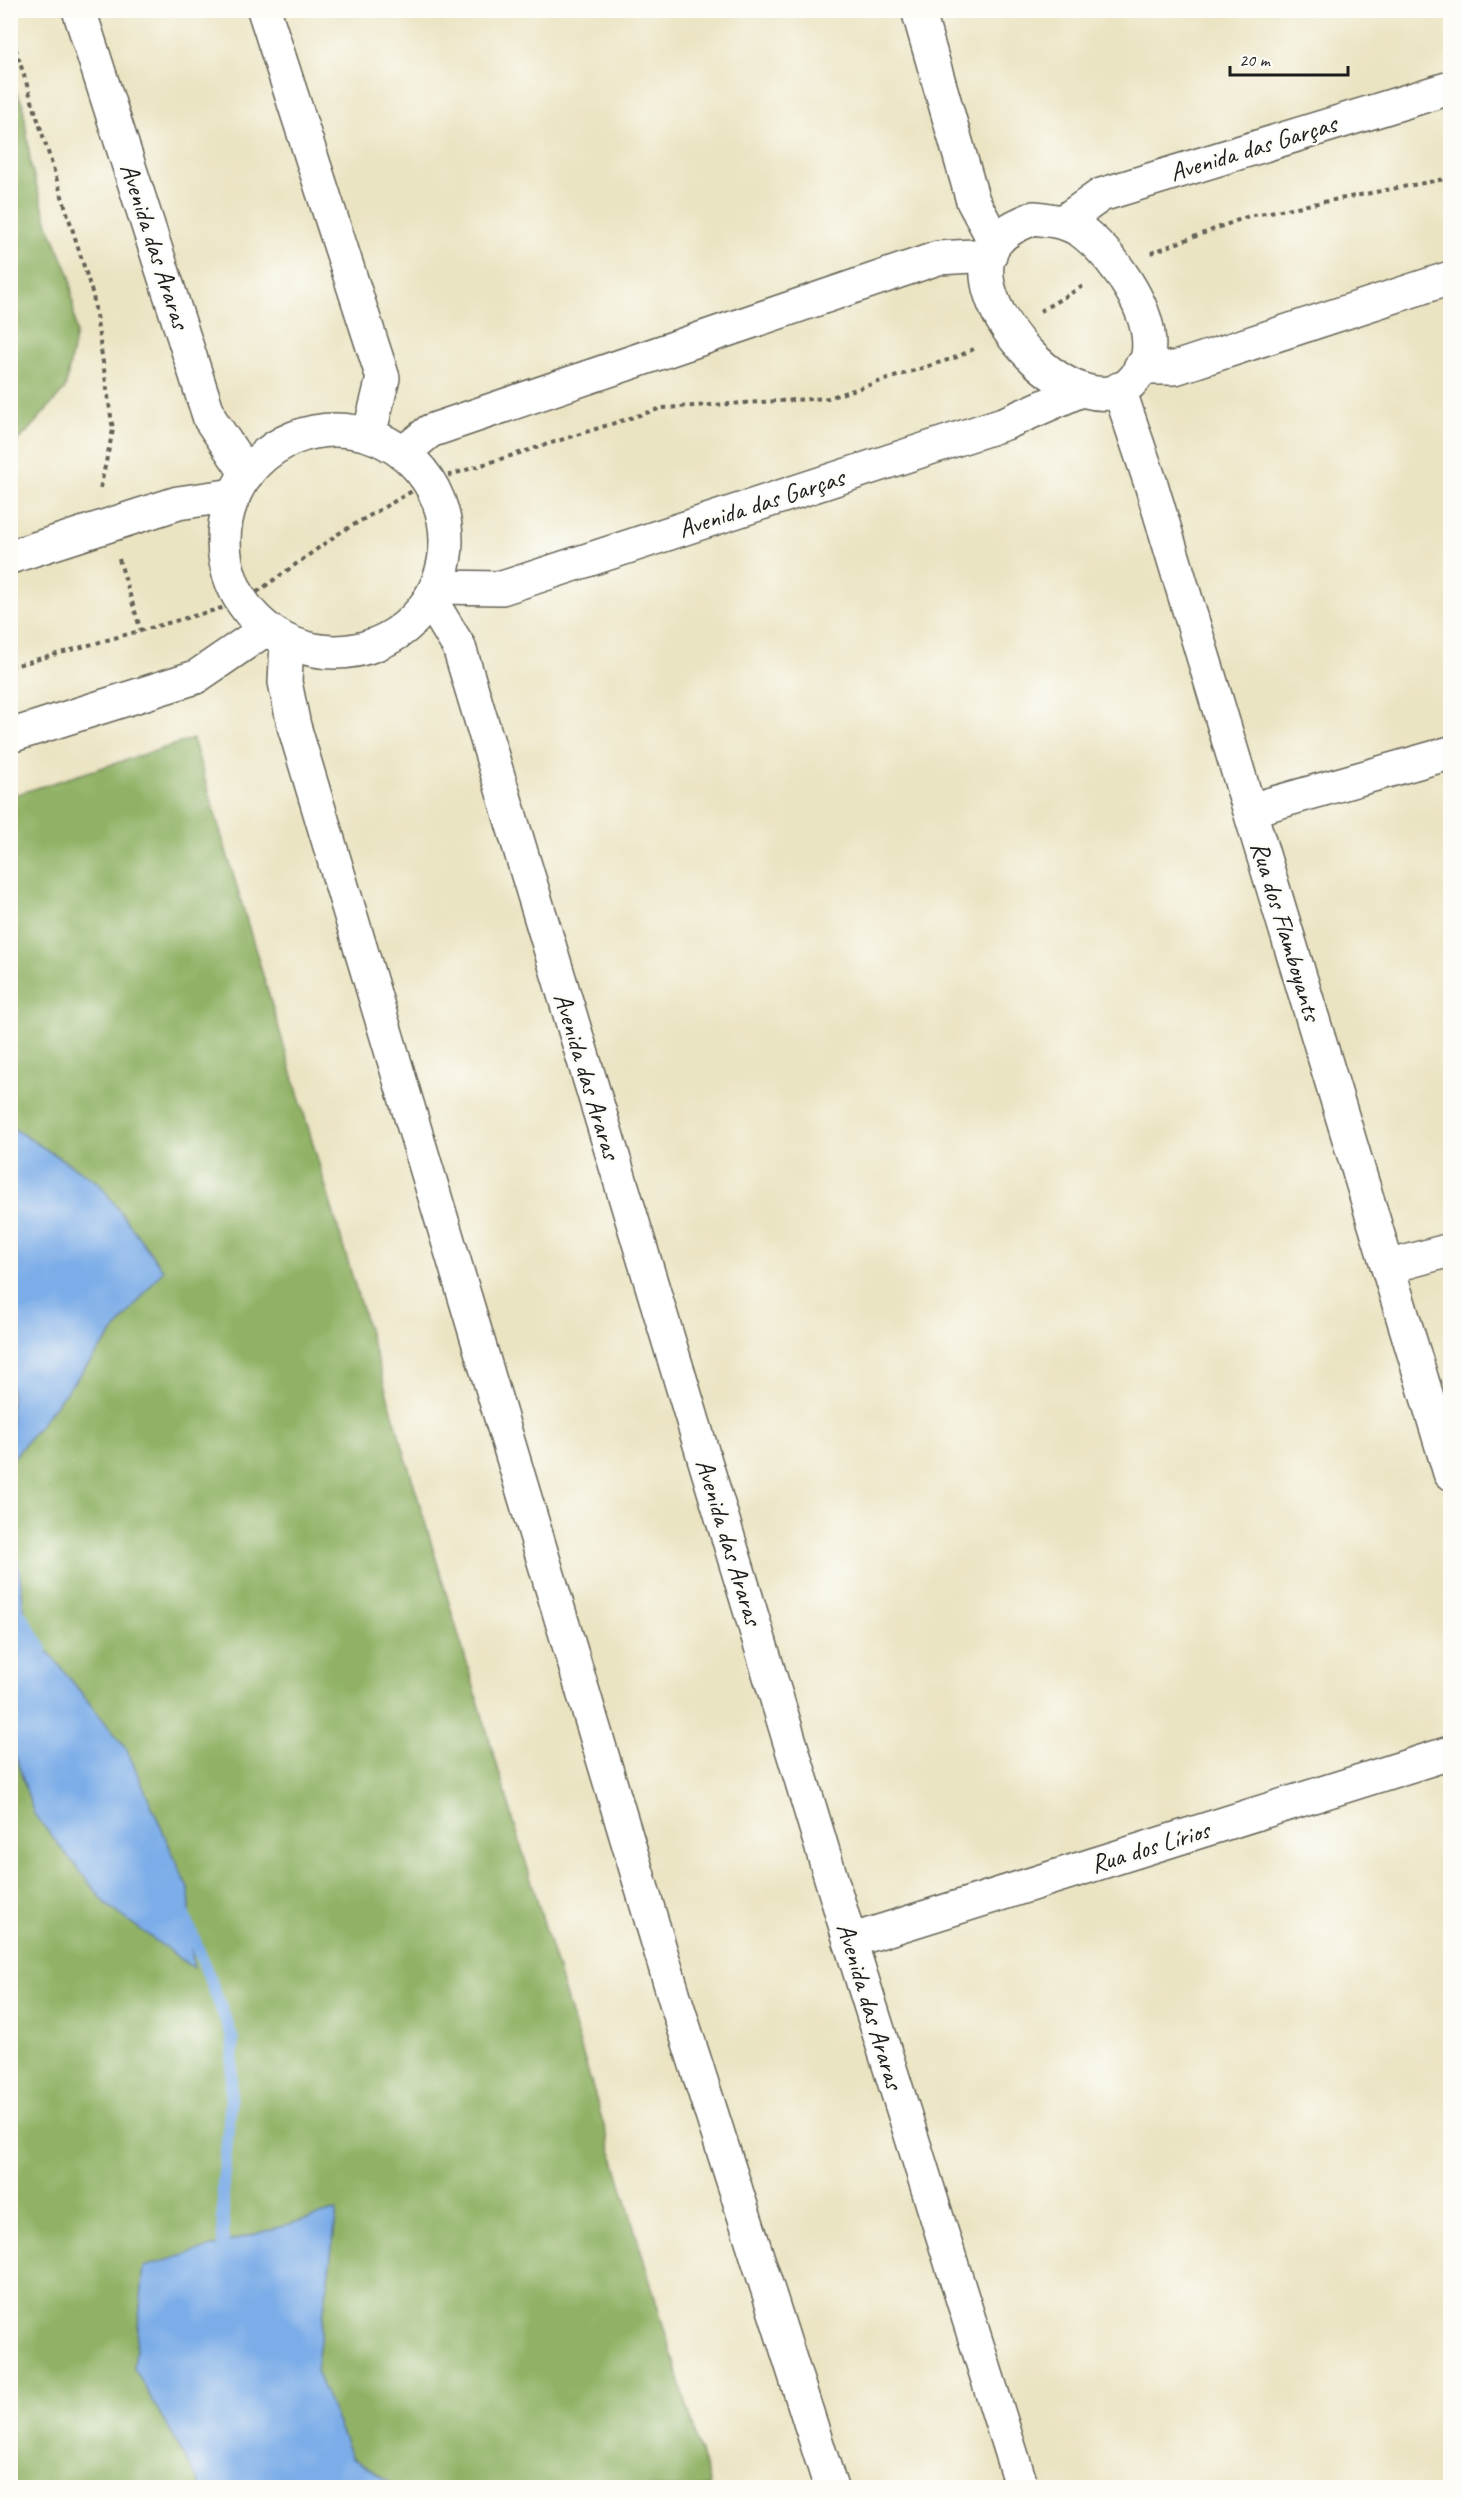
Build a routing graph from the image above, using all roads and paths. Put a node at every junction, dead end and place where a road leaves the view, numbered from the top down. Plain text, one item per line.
1 (80, 10) edge
2 (264, 10) edge
3 (918, 10) edge
4 (10, 31) edge
5 (1450, 88) edge
6 (1450, 178) edge
7 (1063, 222) junction
8 (993, 249) junction
9 (1115, 266) junction
10 (1450, 278) edge
11 (1010, 331) junction
12 (1130, 378) junction
13 (1078, 391) junction
14 (369, 435) junction
15 (403, 453) junction
16 (429, 481) junction
17 (241, 484) junction
18 (99, 492) dead end
19 (10, 556) edge
20 (434, 593) junction
21 (243, 603) junction
22 (277, 636) junction
23 (10, 668) edge
24 (10, 736) edge
25 (1450, 753) edge
26 (1250, 810) junction
27 (1450, 1250) edge
28 (1388, 1267) junction
29 (1450, 1473) edge
30 (1450, 1754) edge
31 (850, 1941) junction
32 (831, 2487) edge
33 (1022, 2487) edge

1 - 17 street, Avenida das Araras
2 - 14 street
3 - 8 street
4 - 18 path
5 - 7 street, Avenida das Garças
6 - 9 path
7 - 8 street
7 - 9 street
8 - 11 street
8 - 15 street
9 - 11 path
9 - 12 street
10 - 12 street
11 - 13 street
11 - 16 path
12 - 13 street
12 - 26 street, Rua dos Flamboyants
13 - 20 street, Avenida das Garças
14 - 15 street
14 - 17 street
15 - 16 street
16 - 20 street
16 - 21 path
17 - 19 street
17 - 21 street
20 - 22 street
20 - 31 street, Avenida das Araras
21 - 22 street
21 - 23 path
22 - 24 street
22 - 32 street
25 - 26 street
26 - 28 street, Rua dos Flamboyants
27 - 28 street
28 - 29 street, Rua dos Flamboyants
30 - 31 street, Rua dos Lírios
31 - 33 street, Avenida das Araras

